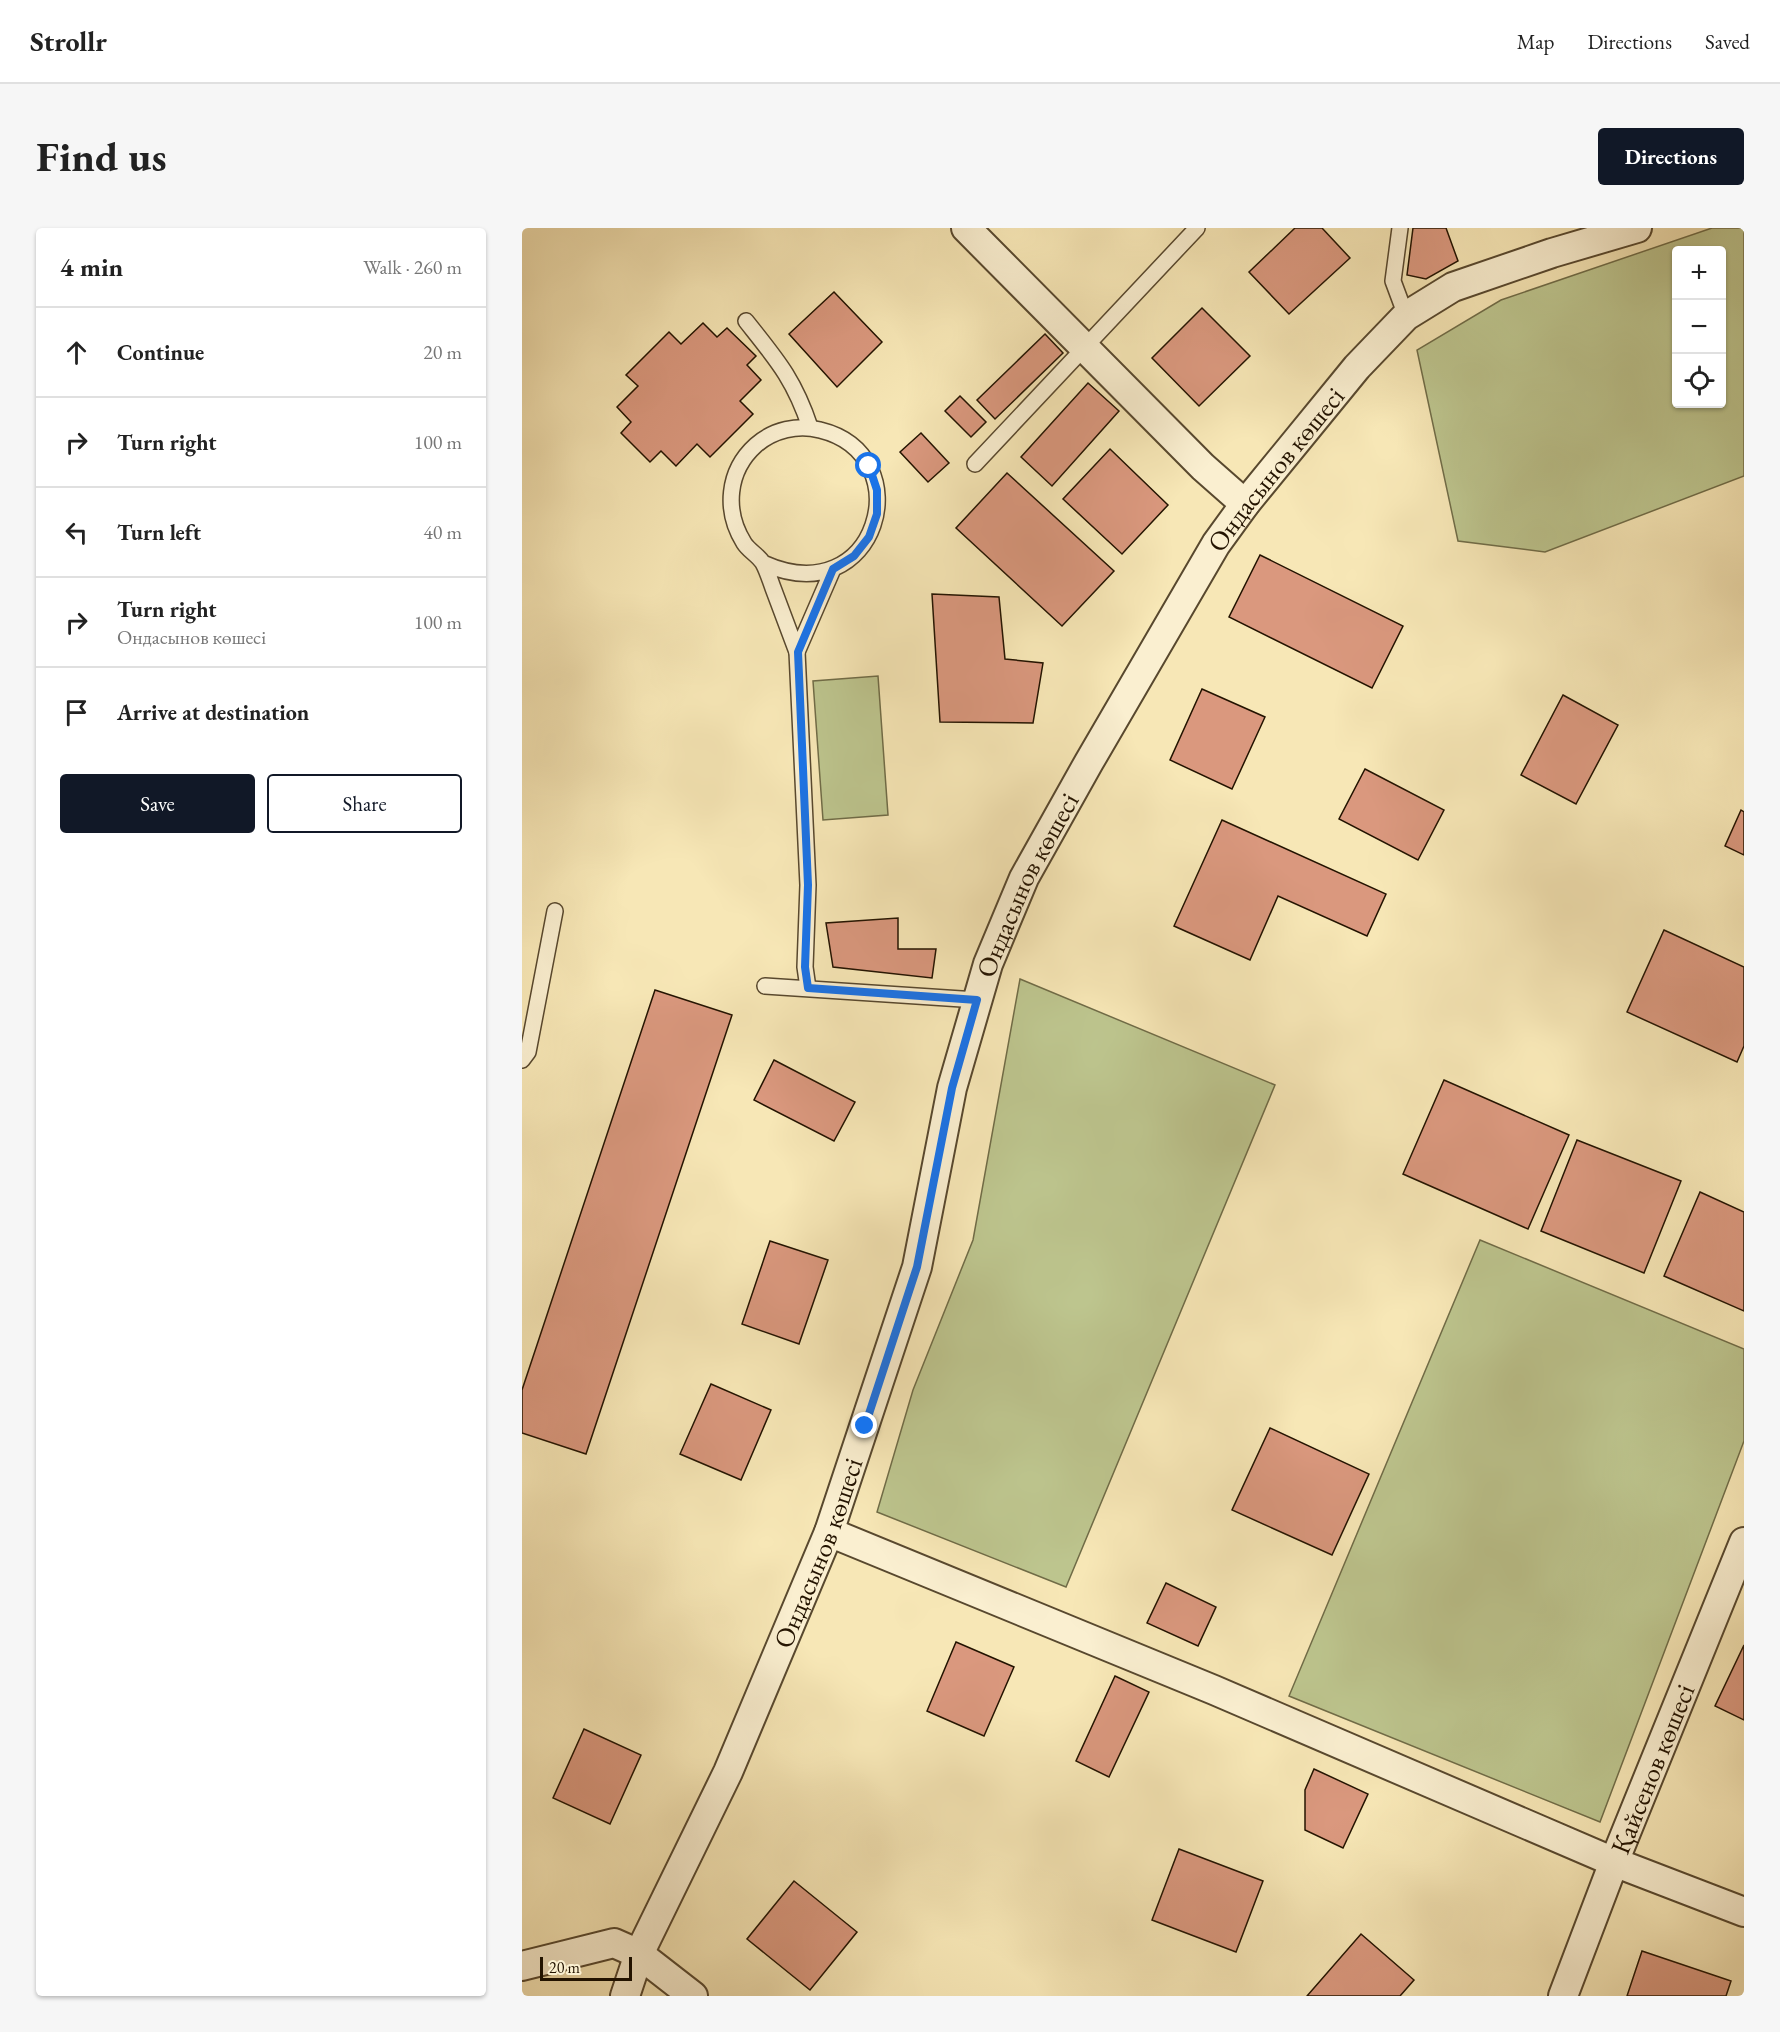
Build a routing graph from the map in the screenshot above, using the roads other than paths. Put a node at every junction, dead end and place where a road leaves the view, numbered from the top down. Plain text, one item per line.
1 (966, 228) edge
2 (1197, 228) edge
3 (1400, 228) edge
4 (1637, 228) edge
5 (1406, 316) junction
6 (746, 321) dead end
7 (1084, 349) junction
8 (810, 427) junction
9 (975, 464) dead end
10 (1245, 504) junction
11 (763, 563) junction
12 (833, 569) junction
13 (798, 652) junction
14 (555, 911) dead end
15 (765, 986) dead end
16 (808, 988) junction
17 (977, 1000) junction
18 (522, 1060) edge
19 (829, 1532) junction
20 (1744, 1542) edge
21 (1614, 1862) junction
22 (1744, 1912) edge
23 (639, 1954) junction
24 (522, 1966) edge
25 (625, 1996) edge
26 (693, 1996) edge
27 (1563, 1996) edge

1 - 7 street
2 - 7 lane
3 - 5 lane
4 - 5 street, Ондасынов көшесі
5 - 10 street, Ондасынов көшесі
6 - 8 lane
7 - 9 lane
7 - 10 street
8 - 11 lane
8 - 12 lane
10 - 17 street, Ондасынов көшесі
11 - 12 lane
11 - 13 lane
12 - 13 lane
13 - 16 lane
14 - 18 lane
15 - 16 lane
16 - 17 lane
17 - 19 street, Ондасынов көшесі
19 - 21 street
19 - 23 street, Ондасынов көшесі
20 - 21 street, Қайсенов көшесі
21 - 22 street
21 - 27 street, Қайсенов көшесі
23 - 24 street
23 - 25 street, Ондасынов көшесі
23 - 26 street

